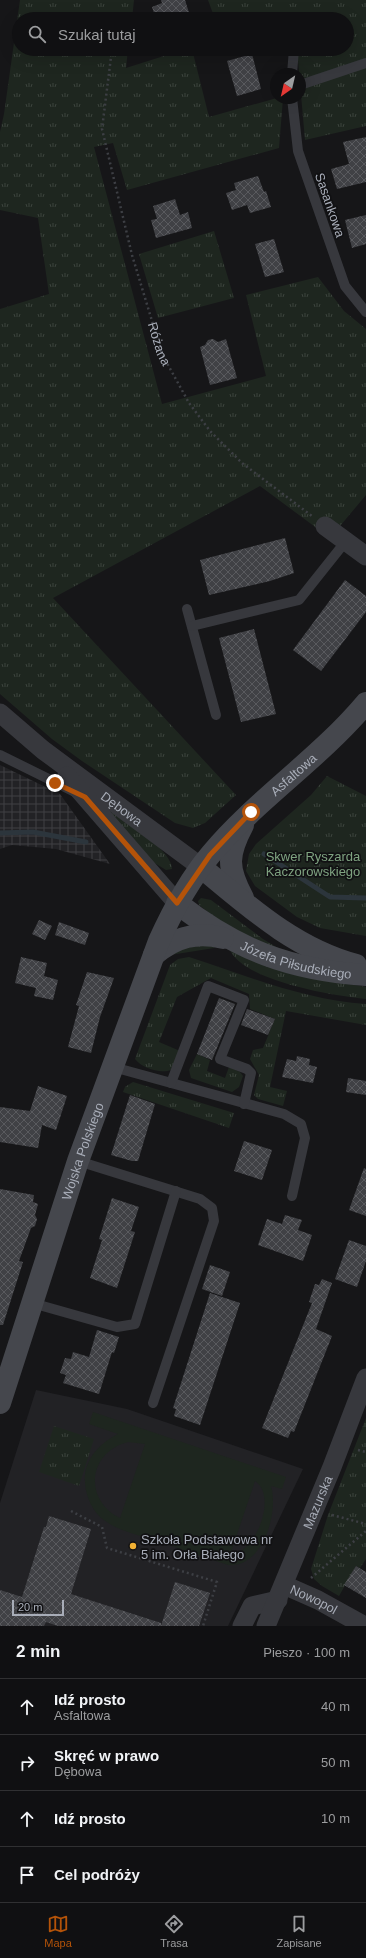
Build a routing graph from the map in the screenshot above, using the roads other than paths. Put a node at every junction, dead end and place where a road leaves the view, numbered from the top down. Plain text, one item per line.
1 (293, 56) edge
2 (366, 63) edge
3 (292, 68) edge
4 (306, 83) edge
5 (293, 104) edge
6 (366, 312) edge
7 (325, 526) road end
8 (346, 541) junction
9 (366, 556) edge
10 (187, 609) dead end
11 (192, 626) junction
12 (366, 703) edge
13 (0, 713) edge
14 (216, 715) dead end
15 (43, 750) junction
16 (0, 755) edge
17 (85, 797) junction
18 (251, 812) junction
19 (201, 867) junction
20 (177, 903) junction
21 (252, 909) junction
22 (228, 939) junction
23 (154, 955) junction
24 (366, 968) edge
25 (366, 975) edge
26 (113, 1067) junction
27 (171, 1083) junction
28 (244, 1104) junction
29 (78, 1161) junction
30 (176, 1191) junction
31 (292, 1196) dead end
32 (32, 1303) junction
33 (366, 1378) edge
34 (0, 1403) edge
35 (153, 1403) dead end
36 (281, 1592) junction
37 (242, 1626) edge
38 (266, 1626) edge
39 (365, 1626) edge

1 - 3 lane
2 - 4 lane
5 - 6 lane, Sasankowa
7 - 8 street
8 - 9 street
8 - 11 lane
10 - 11 lane
11 - 14 lane
12 - 18 street, Asfaltowa
13 - 15 street, Dębowa
15 - 17 street, Dębowa
15 - 19 street, Dębowa
16 - 17 lane
17 - 20 street, Dębowa
18 - 19 street, Asfaltowa
18 - 21 street, Józefa Piłsudskiego
19 - 20 street, Asfaltowa
19 - 21 street, Józefa Piłsudskiego
20 - 22 street, Józefa Piłsudskiego
20 - 23 street, Wojska Polskiego
21 - 24 street, Józefa Piłsudskiego
22 - 23 street, Józefa Piłsudskiego
22 - 25 street, Józefa Piłsudskiego
23 - 26 street, Wojska Polskiego
26 - 27 lane
26 - 29 street, Wojska Polskiego
27 - 28 lane
27 - 28 lane
28 - 31 lane
29 - 30 lane
29 - 32 street, Wojska Polskiego
30 - 32 lane
30 - 35 lane
32 - 34 street, Wojska Polskiego
33 - 36 street, Mazurska
36 - 37 street
36 - 38 street, Mazurska
36 - 39 street, Nowopol

